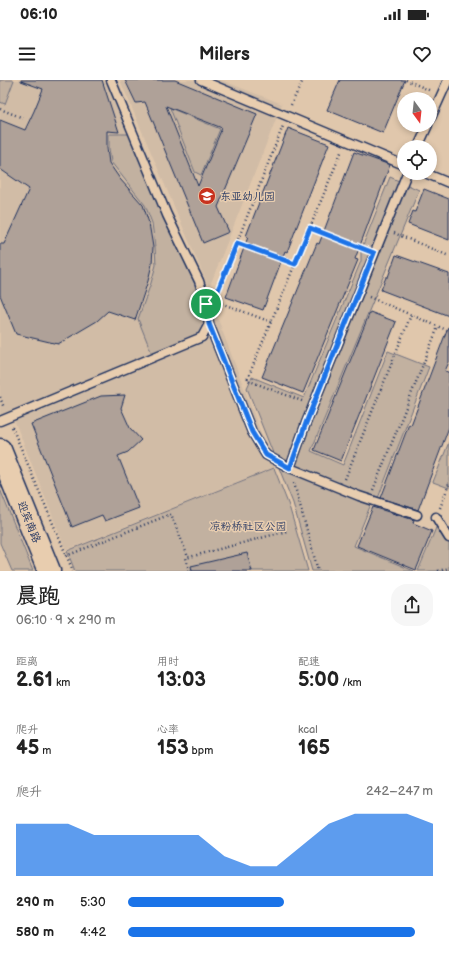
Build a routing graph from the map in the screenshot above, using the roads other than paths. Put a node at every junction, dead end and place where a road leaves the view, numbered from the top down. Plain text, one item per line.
1 (111, 80) edge
2 (201, 80) edge
3 (448, 80) edge
4 (437, 104) edge
5 (397, 162) edge
6 (437, 178) edge
7 (404, 180) edge
8 (449, 183) edge
9 (209, 324) junction
10 (0, 421) edge
11 (0, 450) edge
12 (290, 468) junction
13 (417, 515) dead end
14 (436, 517) dead end
15 (449, 538) edge
16 (49, 571) edge

1 - 9 lane
2 - 5 lane
3 - 4 lane
6 - 8 lane
7 - 12 lane
9 - 10 lane
9 - 12 lane
11 - 16 highway, 迎宾南路
12 - 13 lane
14 - 15 lane

